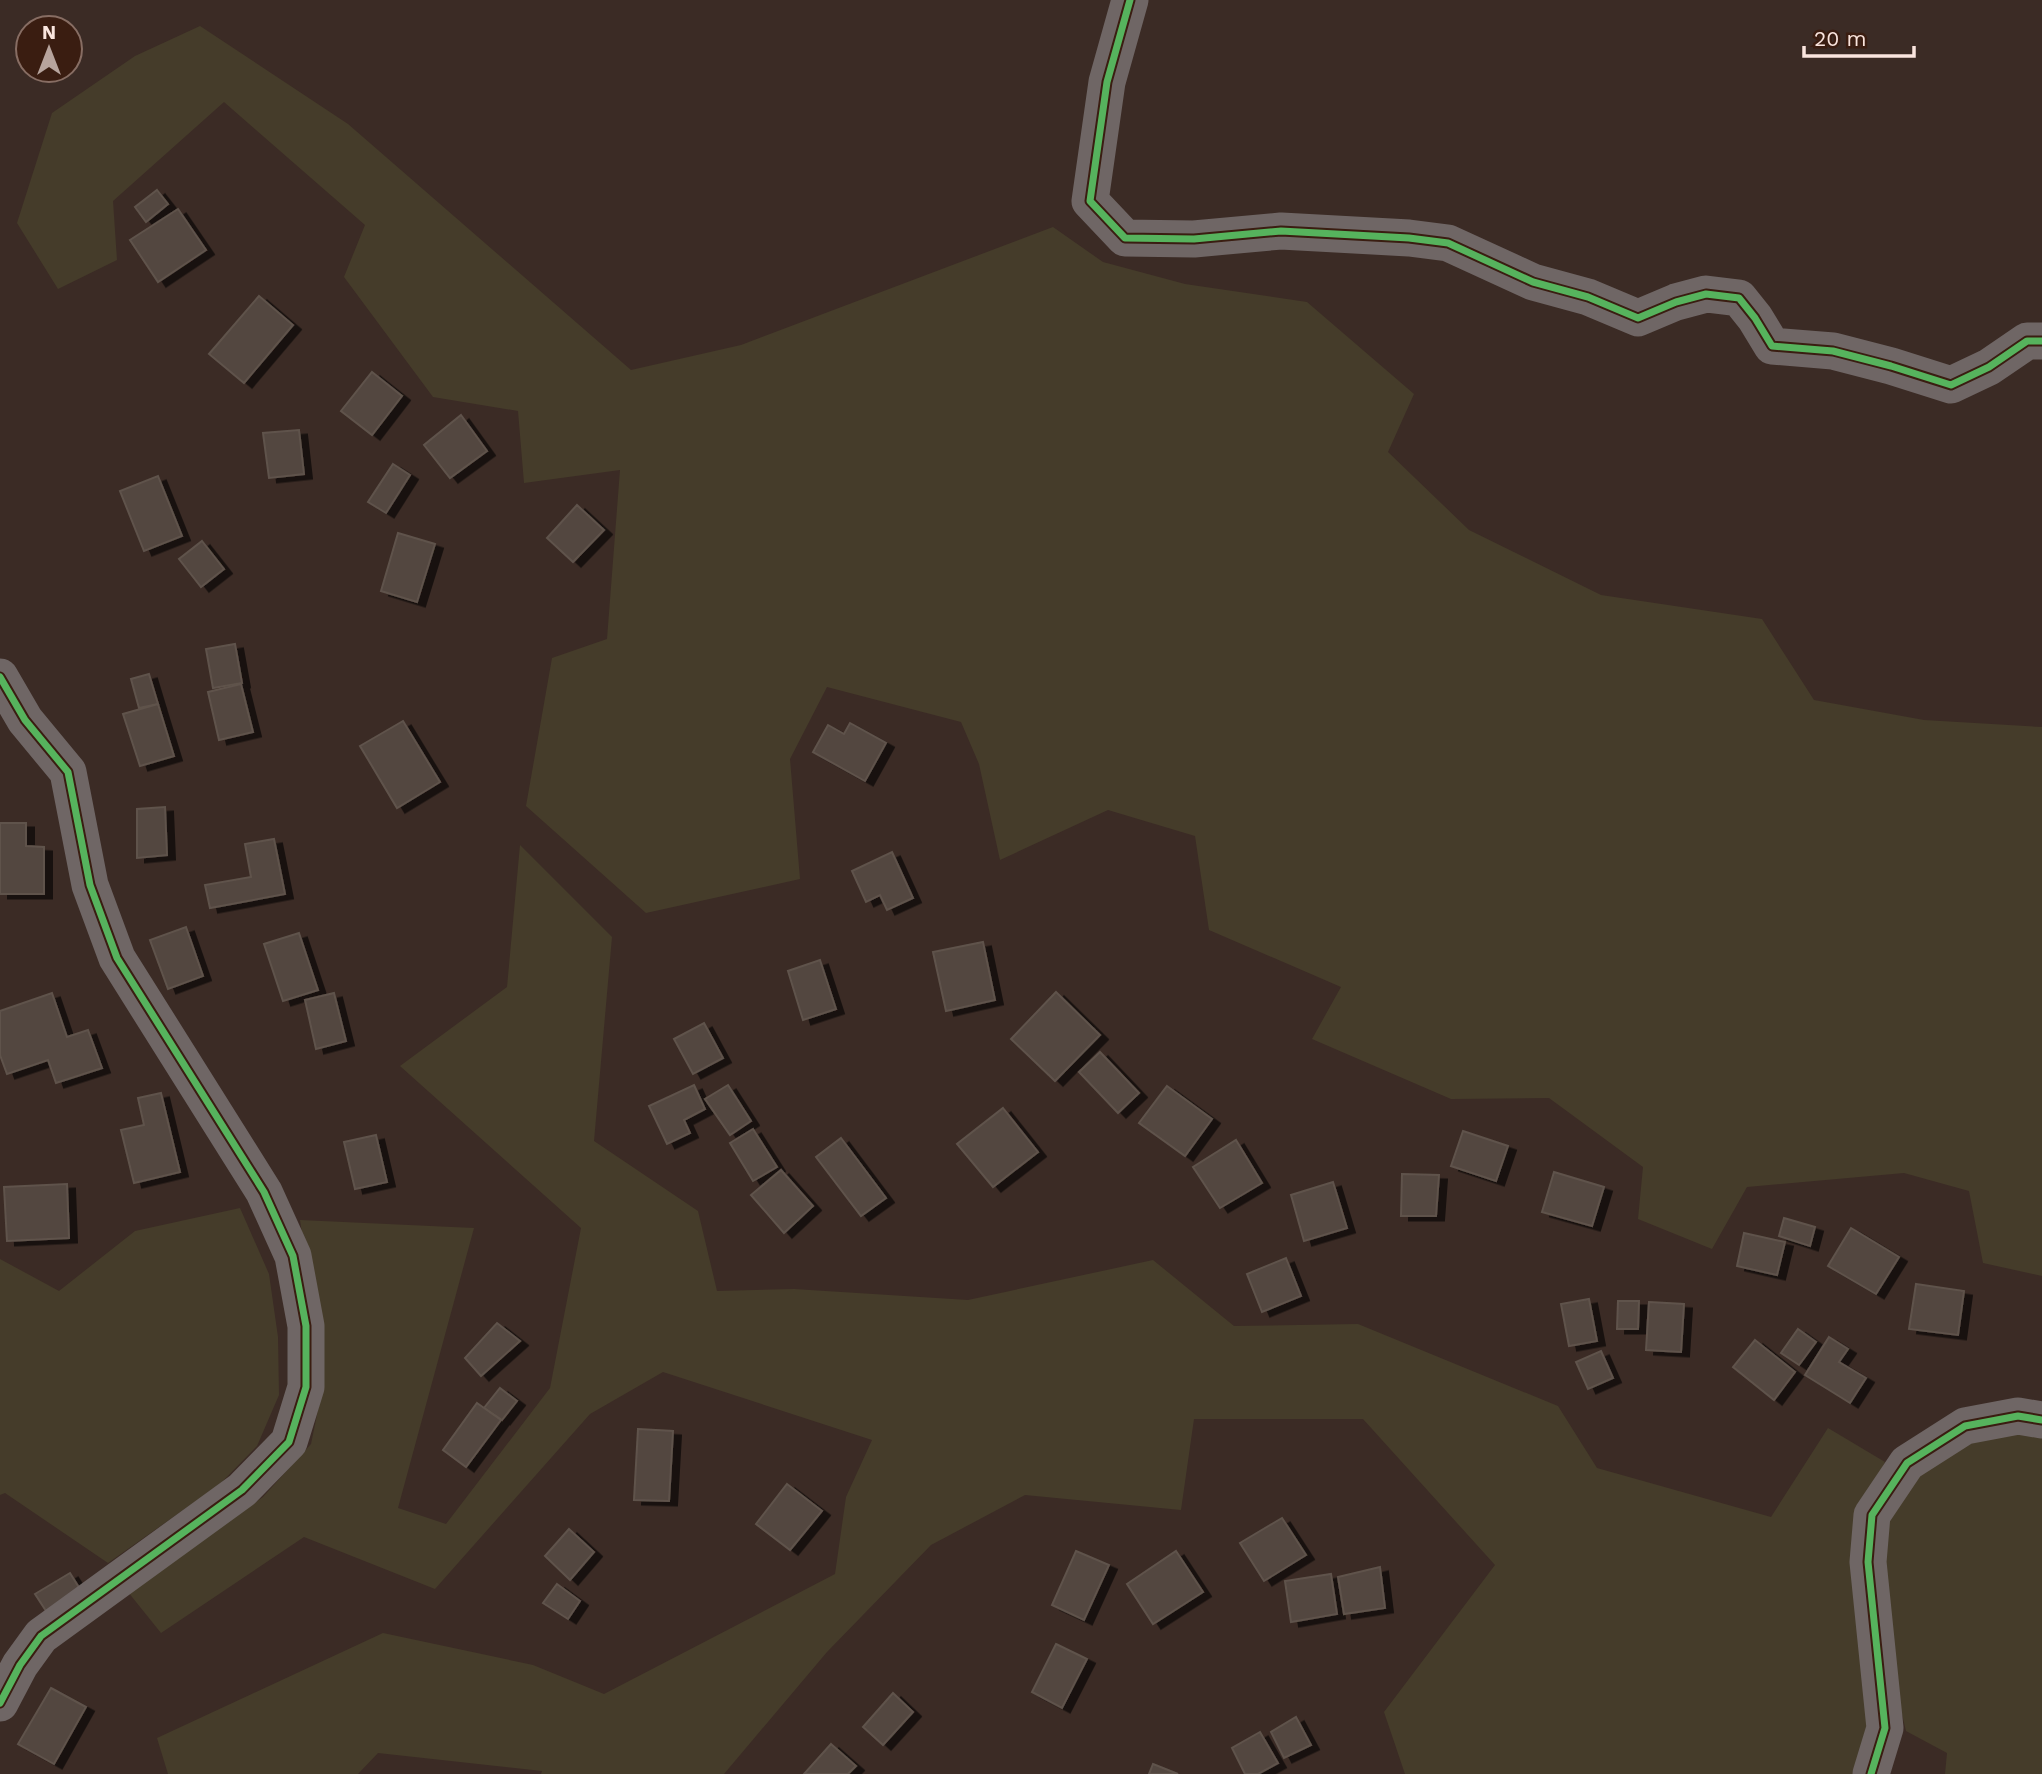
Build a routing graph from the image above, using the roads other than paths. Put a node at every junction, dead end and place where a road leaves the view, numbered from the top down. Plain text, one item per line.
1 (1130, 0) edge
2 (2042, 341) edge
3 (0, 677) edge
4 (2042, 1420) edge
5 (0, 1703) edge
6 (1871, 1774) edge

1 - 2 street
3 - 5 street
4 - 6 street

